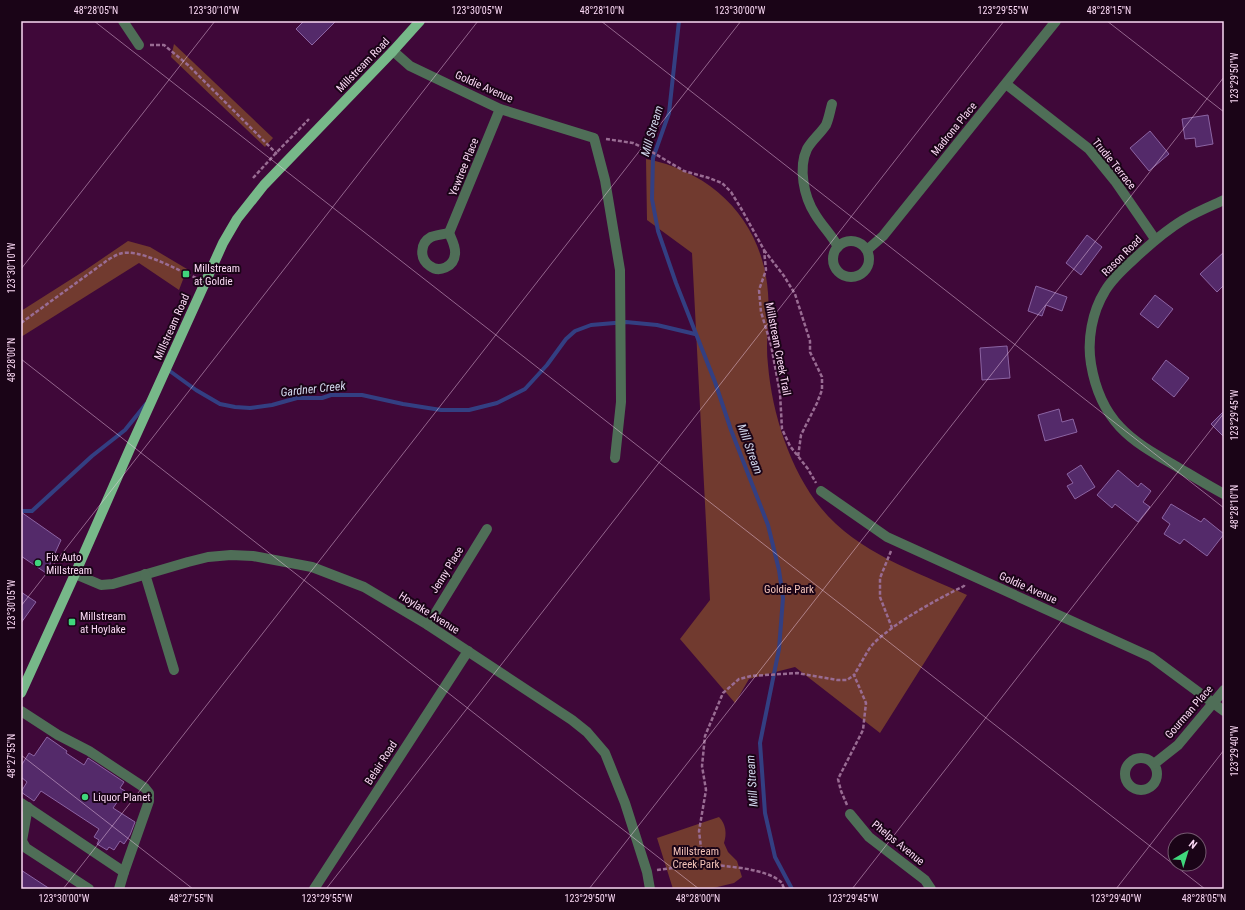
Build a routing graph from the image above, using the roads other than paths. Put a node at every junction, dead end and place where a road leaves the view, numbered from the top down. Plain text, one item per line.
1 (123, 21) edge
2 (420, 21) edge
3 (1056, 21) edge
4 (139, 45) road end
5 (393, 51) junction
6 (1006, 84) junction
7 (832, 104) dead end
8 (500, 109) junction
9 (1224, 200) edge
10 (449, 233) dead end
11 (1156, 239) junction
12 (838, 247) junction
13 (868, 250) junction
14 (615, 458) dead end
15 (821, 491) road end
16 (1224, 494) edge
17 (487, 529) dead end
18 (76, 574) junction
19 (145, 574) junction
20 (428, 625) junction
21 (468, 651) junction
22 (174, 670) dead end
23 (1224, 690) edge
24 (21, 693) edge
25 (1214, 702) junction
26 (1224, 710) edge
27 (21, 711) edge
28 (1154, 764) dead end
29 (24, 805) edge
30 (850, 814) road end
31 (124, 872) junction
32 (89, 889) edge
33 (120, 889) edge
34 (314, 889) edge
35 (650, 889) edge
36 (931, 889) edge

1 - 4 street
2 - 5 main road, Millstream Road
3 - 6 street, Madrona Place
5 - 8 street, Goldie Avenue
5 - 18 main road, Millstream Road
6 - 11 street, Trudie Terrace
6 - 13 street, Madrona Place
7 - 12 street
8 - 10 street, Yewtree Place
8 - 14 street, Goldie Avenue
9 - 11 street, Rason Road
11 - 16 street, Rason Road
12 - 13 street
12 - 13 street
15 - 25 street, Goldie Avenue
17 - 20 street, Jenny Place
18 - 19 street, Hoylake Avenue
18 - 24 main road, Millstream Road
19 - 20 street, Hoylake Avenue
19 - 22 street
20 - 21 street, Hoylake Avenue
21 - 34 street, Belair Road
21 - 35 street, Hoylake Avenue
23 - 25 street, Gourman Place
25 - 26 street, Goldie Avenue
25 - 28 street, Gourman Place
27 - 31 street
29 - 31 street
29 - 32 street
30 - 36 street, Phelps Avenue
31 - 33 street

